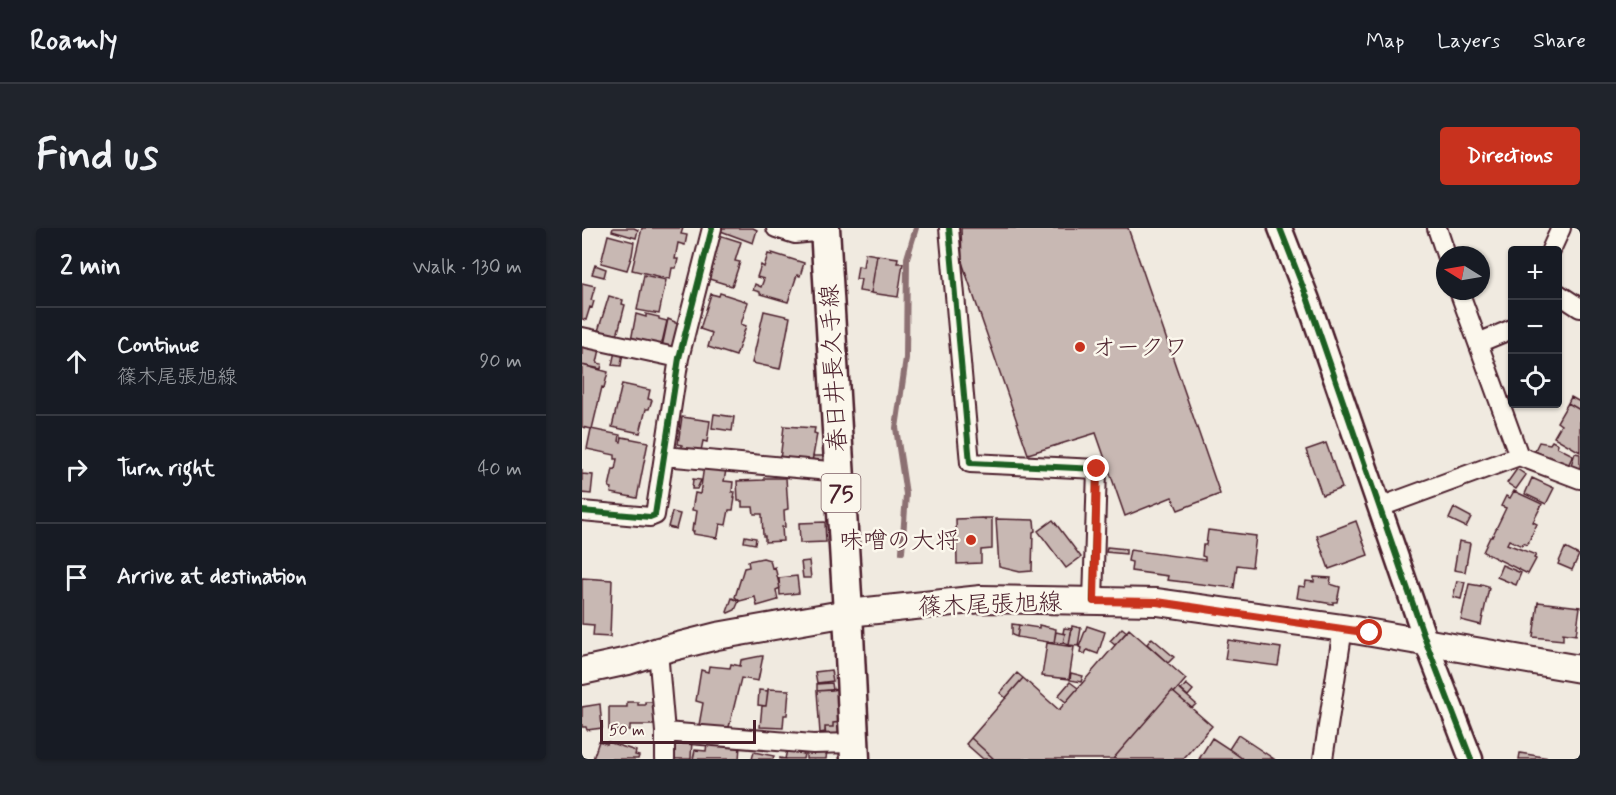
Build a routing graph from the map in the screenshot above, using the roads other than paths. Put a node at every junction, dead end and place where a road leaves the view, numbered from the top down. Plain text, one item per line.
1 (712, 228) edge
2 (776, 228) edge
3 (949, 228) edge
4 (1280, 228) edge
5 (1437, 228) edge
6 (1561, 228) edge
7 (825, 230) edge
8 (1443, 246) edge
9 (1553, 246) edge
10 (1562, 296) edge
11 (1462, 300) edge
12 (1580, 308) edge
13 (1508, 331) edge
14 (582, 337) edge
15 (1478, 343) junction
16 (679, 358) junction
17 (664, 456) junction
18 (1520, 456) junction
19 (840, 472) junction
20 (1580, 479) edge
21 (1380, 507) junction
22 (582, 511) edge
23 (1094, 601) junction
24 (848, 613) junction
25 (1343, 628) junction
26 (1426, 642) junction
27 (658, 651) junction
28 (582, 659) edge
29 (628, 661) junction
30 (1580, 669) edge
31 (582, 671) edge
32 (582, 683) edge
33 (665, 732) junction
34 (855, 751) edge
35 (666, 759) edge
36 (1323, 759) edge
37 (1471, 759) edge

1 - 16 street
2 - 7 street
3 - 23 street
4 - 21 street
5 - 8 street
6 - 9 street
7 - 19 main road, 春日井長久手線 / 75
10 - 12 street
11 - 15 street
13 - 15 street
14 - 16 street
15 - 18 street
16 - 17 street
17 - 19 street
17 - 22 street
18 - 20 street
18 - 21 street
19 - 24 main road, 春日井長久手線 / 75
21 - 26 street
23 - 24 main road, 篠木尾張旭線
23 - 25 main road, 篠木尾張旭線
24 - 27 main road, 篠木尾張旭線
24 - 34 main road, 春日井長久手線 / 75
25 - 26 main road, 篠木尾張旭線
25 - 36 street
26 - 30 main road, 篠木尾張旭線
26 - 37 street
27 - 29 main road, 篠木尾張旭線
27 - 33 street
28 - 29 street
29 - 31 main road, 篠木尾張旭線
29 - 32 street
33 - 34 street
33 - 35 street

